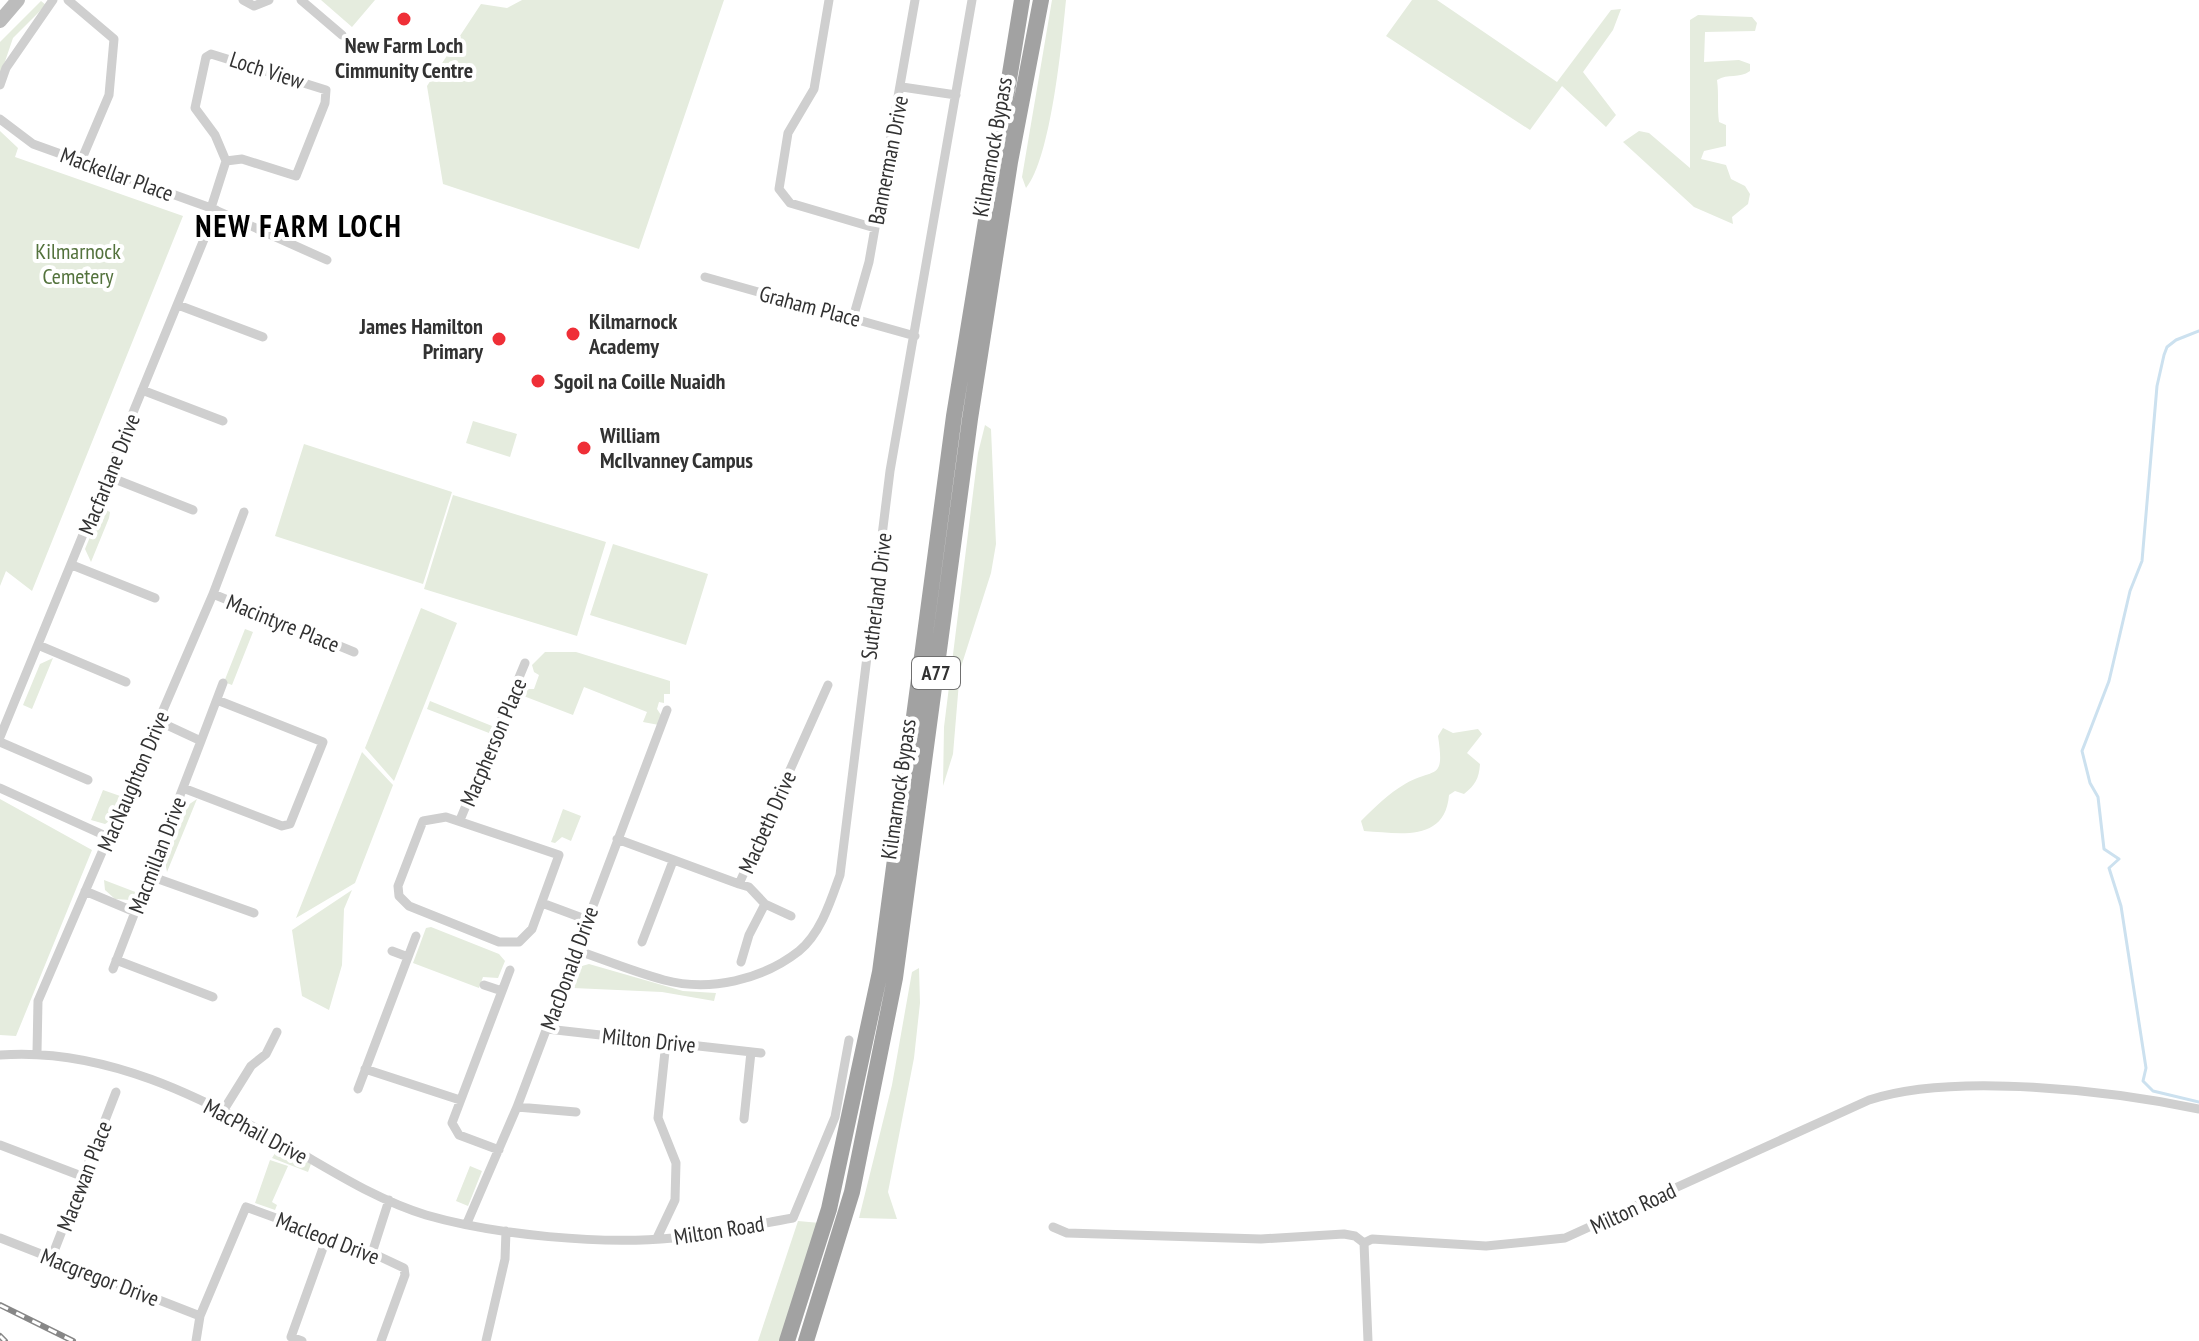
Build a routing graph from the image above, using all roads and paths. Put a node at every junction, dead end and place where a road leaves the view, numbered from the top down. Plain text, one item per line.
1 (18, 0) edge
2 (53, 0) edge
3 (68, 0) edge
4 (243, 0) edge
5 (269, 0) edge
6 (301, 0) edge
7 (829, 0) edge
8 (915, 0) edge
9 (972, 0) edge
10 (1022, 0) edge
11 (1041, 0) edge
12 (0, 21) edge
13 (342, 35) dead end
14 (0, 85) edge
15 (902, 87) junction
16 (956, 95) junction
17 (0, 119) edge
18 (81, 161) junction
19 (226, 161) junction
20 (213, 209) junction
21 (875, 228) junction
22 (327, 260) dead end
23 (705, 277) dead end
24 (178, 305) junction
25 (853, 318) junction
26 (915, 336) junction
27 (263, 337) dead end
28 (142, 390) junction
29 (223, 421) dead end
30 (107, 476) junction
31 (193, 510) dead end
32 (244, 512) dead end
33 (72, 565) junction
34 (213, 594) junction
35 (155, 598) dead end
36 (38, 645) junction
37 (354, 652) dead end
38 (525, 663) dead end
39 (126, 682) dead end
40 (223, 683) dead end
41 (828, 685) dead end
42 (217, 700) junction
43 (667, 710) dead end
44 (158, 721) junction
45 (0, 739) edge
46 (201, 741) junction
47 (88, 780) dead end
48 (0, 788) edge
49 (183, 788) junction
50 (460, 820) junction
51 (108, 837) junction
52 (617, 839) junction
53 (673, 861) junction
54 (150, 876) junction
55 (739, 884) junction
56 (85, 891) junction
57 (542, 903) junction
58 (765, 904) junction
59 (135, 912) junction
60 (254, 913) dead end
61 (791, 916) dead end
62 (585, 919) junction
63 (416, 936) dead end
64 (642, 942) dead end
65 (576, 950) junction
66 (392, 951) dead end
67 (408, 957) junction
68 (741, 962) dead end
69 (510, 970) dead end
70 (484, 985) dead end
71 (502, 991) junction
72 (213, 997) dead end
73 (547, 1029) junction
74 (277, 1032) dead end
75 (849, 1040) dead end
76 (666, 1042) junction
77 (37, 1052) junction
78 (0, 1055) edge
79 (365, 1069) junction
80 (358, 1089) dead end
81 (116, 1092) dead end
82 (460, 1100) junction
83 (517, 1107) junction
84 (2199, 1109) edge
85 (223, 1111) junction
86 (576, 1112) dead end
87 (744, 1119) dead end
88 (0, 1145) edge
89 (499, 1150) junction
90 (84, 1177) junction
91 (389, 1200) junction
92 (467, 1223) junction
93 (1053, 1227) dead end
94 (506, 1231) junction
95 (327, 1237) junction
96 (0, 1238) edge
97 (657, 1238) junction
98 (1364, 1243) junction
99 (372, 1253) junction
100 (51, 1259) junction
101 (200, 1316) junction
102 (196, 1341) edge
103 (302, 1341) edge
104 (381, 1341) edge
105 (486, 1341) edge
106 (787, 1341) edge
107 (806, 1341) edge
108 (1368, 1341) edge

1 - 12 main road
2 - 14 street
3 - 18 street
4 - 5 street
6 - 13 street
7 - 21 street
8 - 15 street, Bannerman Drive
9 - 16 street, Sutherland Drive
10 - 106 highway, Kilmarnock Bypass / A77
11 - 107 highway, Kilmarnock Bypass / A77
15 - 16 street
15 - 21 street, Bannerman Drive
16 - 26 street, Sutherland Drive
17 - 18 street, Mackellar Place
18 - 20 street, Mackellar Place
19 - 19 street, Loch View
19 - 20 street
20 - 22 street, Mackellar Place
20 - 24 street, Macfarlane Drive
21 - 25 street, Bannerman Drive
23 - 25 street, Graham Place
24 - 27 street
24 - 28 street, Macfarlane Drive
25 - 26 street, Graham Place
26 - 65 street, Sutherland Drive
28 - 29 street
28 - 30 street, Macfarlane Drive
30 - 31 street
30 - 33 street, Macfarlane Drive
32 - 34 street, MacNaughton Drive
33 - 35 street
33 - 36 street, Macfarlane Drive
34 - 37 street, Macintyre Place
34 - 44 street, MacNaughton Drive
36 - 39 street
36 - 45 street, Macfarlane Drive
38 - 50 street, Macpherson Place
40 - 42 street, Macmillan Drive
41 - 55 street, Macbeth Drive
42 - 46 street, Macmillan Drive
42 - 49 street
43 - 52 street, MacDonald Drive
44 - 46 street
44 - 51 street, MacNaughton Drive
45 - 47 street
46 - 49 street, Macmillan Drive
48 - 51 street
49 - 54 street, Macmillan Drive
50 - 57 street
50 - 57 street
51 - 56 street, MacNaughton Drive
52 - 53 street, Macbeth Drive
52 - 62 street, MacDonald Drive
53 - 55 street, Macbeth Drive
53 - 64 street
54 - 59 street, Macmillan Drive
54 - 60 street
55 - 58 street
56 - 59 street
56 - 77 street, MacNaughton Drive
57 - 62 street
58 - 61 street
58 - 68 street
59 - 72 street, Macmillan Drive
62 - 65 street, MacDonald Drive
63 - 67 street
65 - 73 street, MacDonald Drive
66 - 67 street
67 - 79 street
69 - 71 street
70 - 71 street
71 - 82 street
73 - 76 street, Milton Drive
73 - 83 street, MacDonald Drive
74 - 85 street
75 - 97 street, Milton Road
76 - 87 street, Milton Drive
76 - 97 street
77 - 78 street, MacPhail Drive
77 - 85 street, MacPhail Drive
79 - 80 street
79 - 82 street
81 - 90 street, Macewan Place
82 - 89 street
83 - 86 street
83 - 89 street, MacDonald Drive
84 - 98 street, Milton Road
85 - 91 street, MacPhail Drive
88 - 90 street
89 - 92 street, MacDonald Drive
90 - 100 street, Macewan Place
91 - 92 street, MacPhail Drive
91 - 99 street
92 - 94 street, MacPhail Drive
93 - 98 street, Milton Road
94 - 97 street, Milton Road
94 - 105 street
95 - 99 street, Macleod Drive
95 - 101 street, Macleod Drive
95 - 103 street
96 - 100 street, Macgregor Drive
98 - 108 street
99 - 104 street, Macleod Drive
100 - 101 street, Macgregor Drive
101 - 102 street

